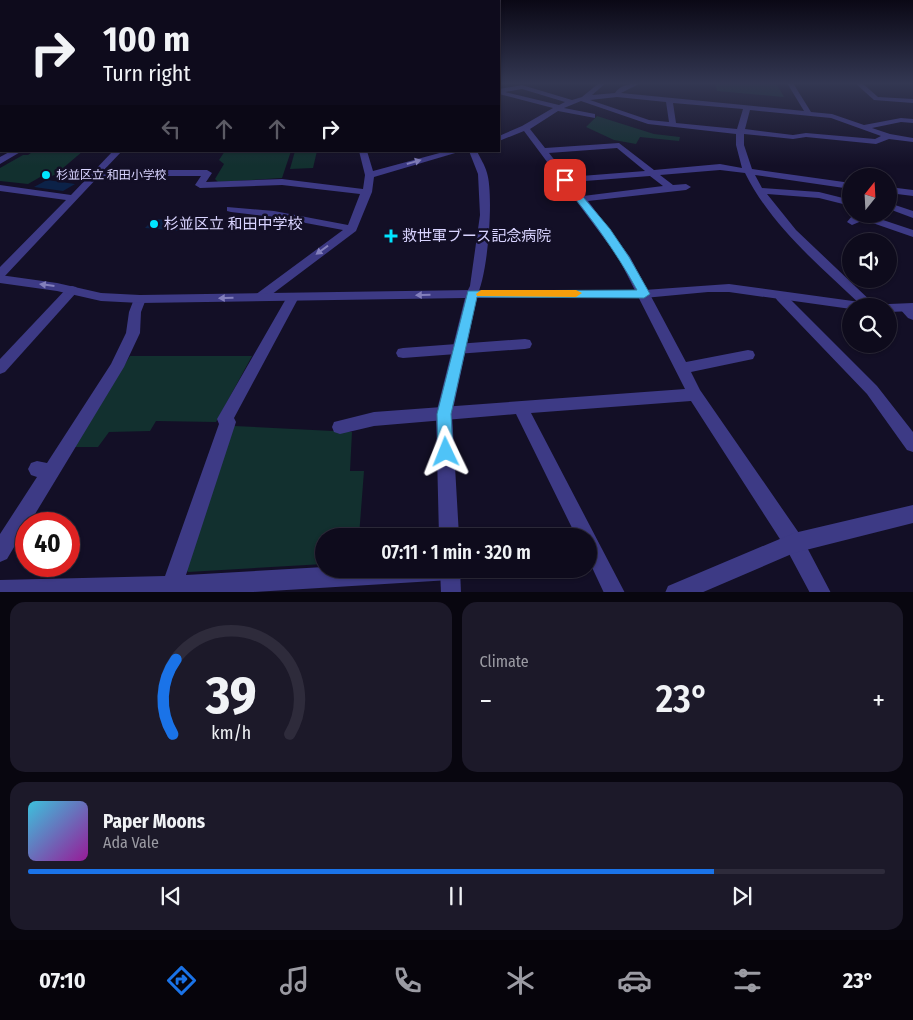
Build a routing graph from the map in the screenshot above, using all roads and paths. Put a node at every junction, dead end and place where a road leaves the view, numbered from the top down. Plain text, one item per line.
1 (551, 111) edge
2 (571, 111) edge
3 (616, 111) edge
4 (671, 111) edge
5 (746, 111) edge
6 (774, 111) edge
7 (807, 111) edge
8 (809, 114) junction
9 (592, 116) dead end
10 (913, 121) edge
11 (673, 125) junction
12 (862, 127) junction
13 (525, 128) junction
14 (741, 132) junction
15 (888, 136) junction
16 (500, 139) edge
17 (901, 139) junction
18 (913, 140) edge
19 (913, 145) edge
20 (542, 151) junction
21 (16, 152) edge
22 (117, 152) edge
23 (364, 152) edge
24 (454, 152) edge
25 (473, 152) edge
26 (0, 162) edge
27 (819, 169) dead end
28 (746, 170) junction
29 (98, 173) junction
30 (654, 173) junction
31 (370, 175) junction
32 (565, 180) junction
33 (827, 183) junction
34 (842, 185) edge
35 (686, 187) dead end
36 (0, 188) edge
37 (671, 188) junction
38 (760, 191) junction
39 (898, 191) edge
40 (366, 192) junction
41 (913, 193) edge
42 (73, 198) junction
43 (581, 199) junction
44 (842, 201) edge
45 (898, 209) edge
46 (231, 210) dead end
47 (913, 215) edge
48 (892, 223) edge
49 (352, 229) junction
50 (913, 234) edge
51 (0, 274) edge
52 (0, 279) edge
53 (72, 290) junction
54 (472, 294) junction
55 (644, 294) junction
56 (293, 297) junction
57 (781, 297) junction
58 (258, 298) junction
59 (862, 298) edge
60 (140, 299) junction
61 (842, 304) edge
62 (897, 309) edge
63 (910, 310) edge
64 (525, 344) dead end
65 (459, 348) junction
66 (402, 353) dead end
67 (748, 355) dead end
68 (0, 368) edge
69 (682, 368) junction
70 (695, 394) junction
71 (520, 407) junction
72 (444, 414) junction
73 (340, 428) dead end
74 (913, 445) edge
75 (913, 514) edge
76 (449, 528) edge
77 (582, 528) edge
78 (794, 543) junction
79 (0, 552) edge
80 (597, 557) edge
81 (324, 578) edge
82 (450, 578) edge
83 (171, 589) edge
84 (0, 590) edge
85 (451, 592) edge
86 (615, 592) edge
87 (676, 592) edge
88 (821, 592) edge

1 - 13 street
2 - 9 street
3 - 11 street
4 - 11 street
5 - 14 street
6 - 8 street
7 - 8 street
8 - 12 street
10 - 12 street
11 - 14 street
12 - 15 street
13 - 16 street
13 - 20 street
14 - 15 street
14 - 28 street
15 - 17 street
17 - 18 street
17 - 19 street
20 - 30 street
20 - 32 street
21 - 26 street
22 - 29 street
23 - 31 street
31 -> 24 street
25 - 54 street
27 - 33 street
28 - 30 street
28 - 33 street
28 - 38 street
29 - 40 street
29 - 42 street
30 - 32 street
30 - 37 street
31 - 40 street
32 - 43 street
33 - 34 street
35 - 37 street
36 - 42 street
37 - 43 street
38 - 44 street
38 - 59 street
39 - 41 street
40 - 49 street
42 - 51 street
43 - 55 street
45 - 47 street
46 - 49 street
48 - 50 street
49 -> 58 street
53 -> 52 street
53 - 60 street
53 - 68 street
54 - 55 street
54 -> 56 street
54 - 65 street
55 - 57 street
55 - 69 street
56 - 58 street
56 - 83 street
57 - 61 street
57 - 74 street
58 -> 60 street
60 - 79 street
62 - 63 street
64 - 65 street
65 - 66 street
65 - 72 street
67 - 69 street
69 - 70 street
70 - 71 street
70 - 78 street
71 - 72 street
71 - 77 street
72 - 73 street
72 - 76 street
75 - 78 street
78 - 87 street
78 - 88 street
80 - 86 street
81 - 83 street
82 - 85 street
83 - 84 street

